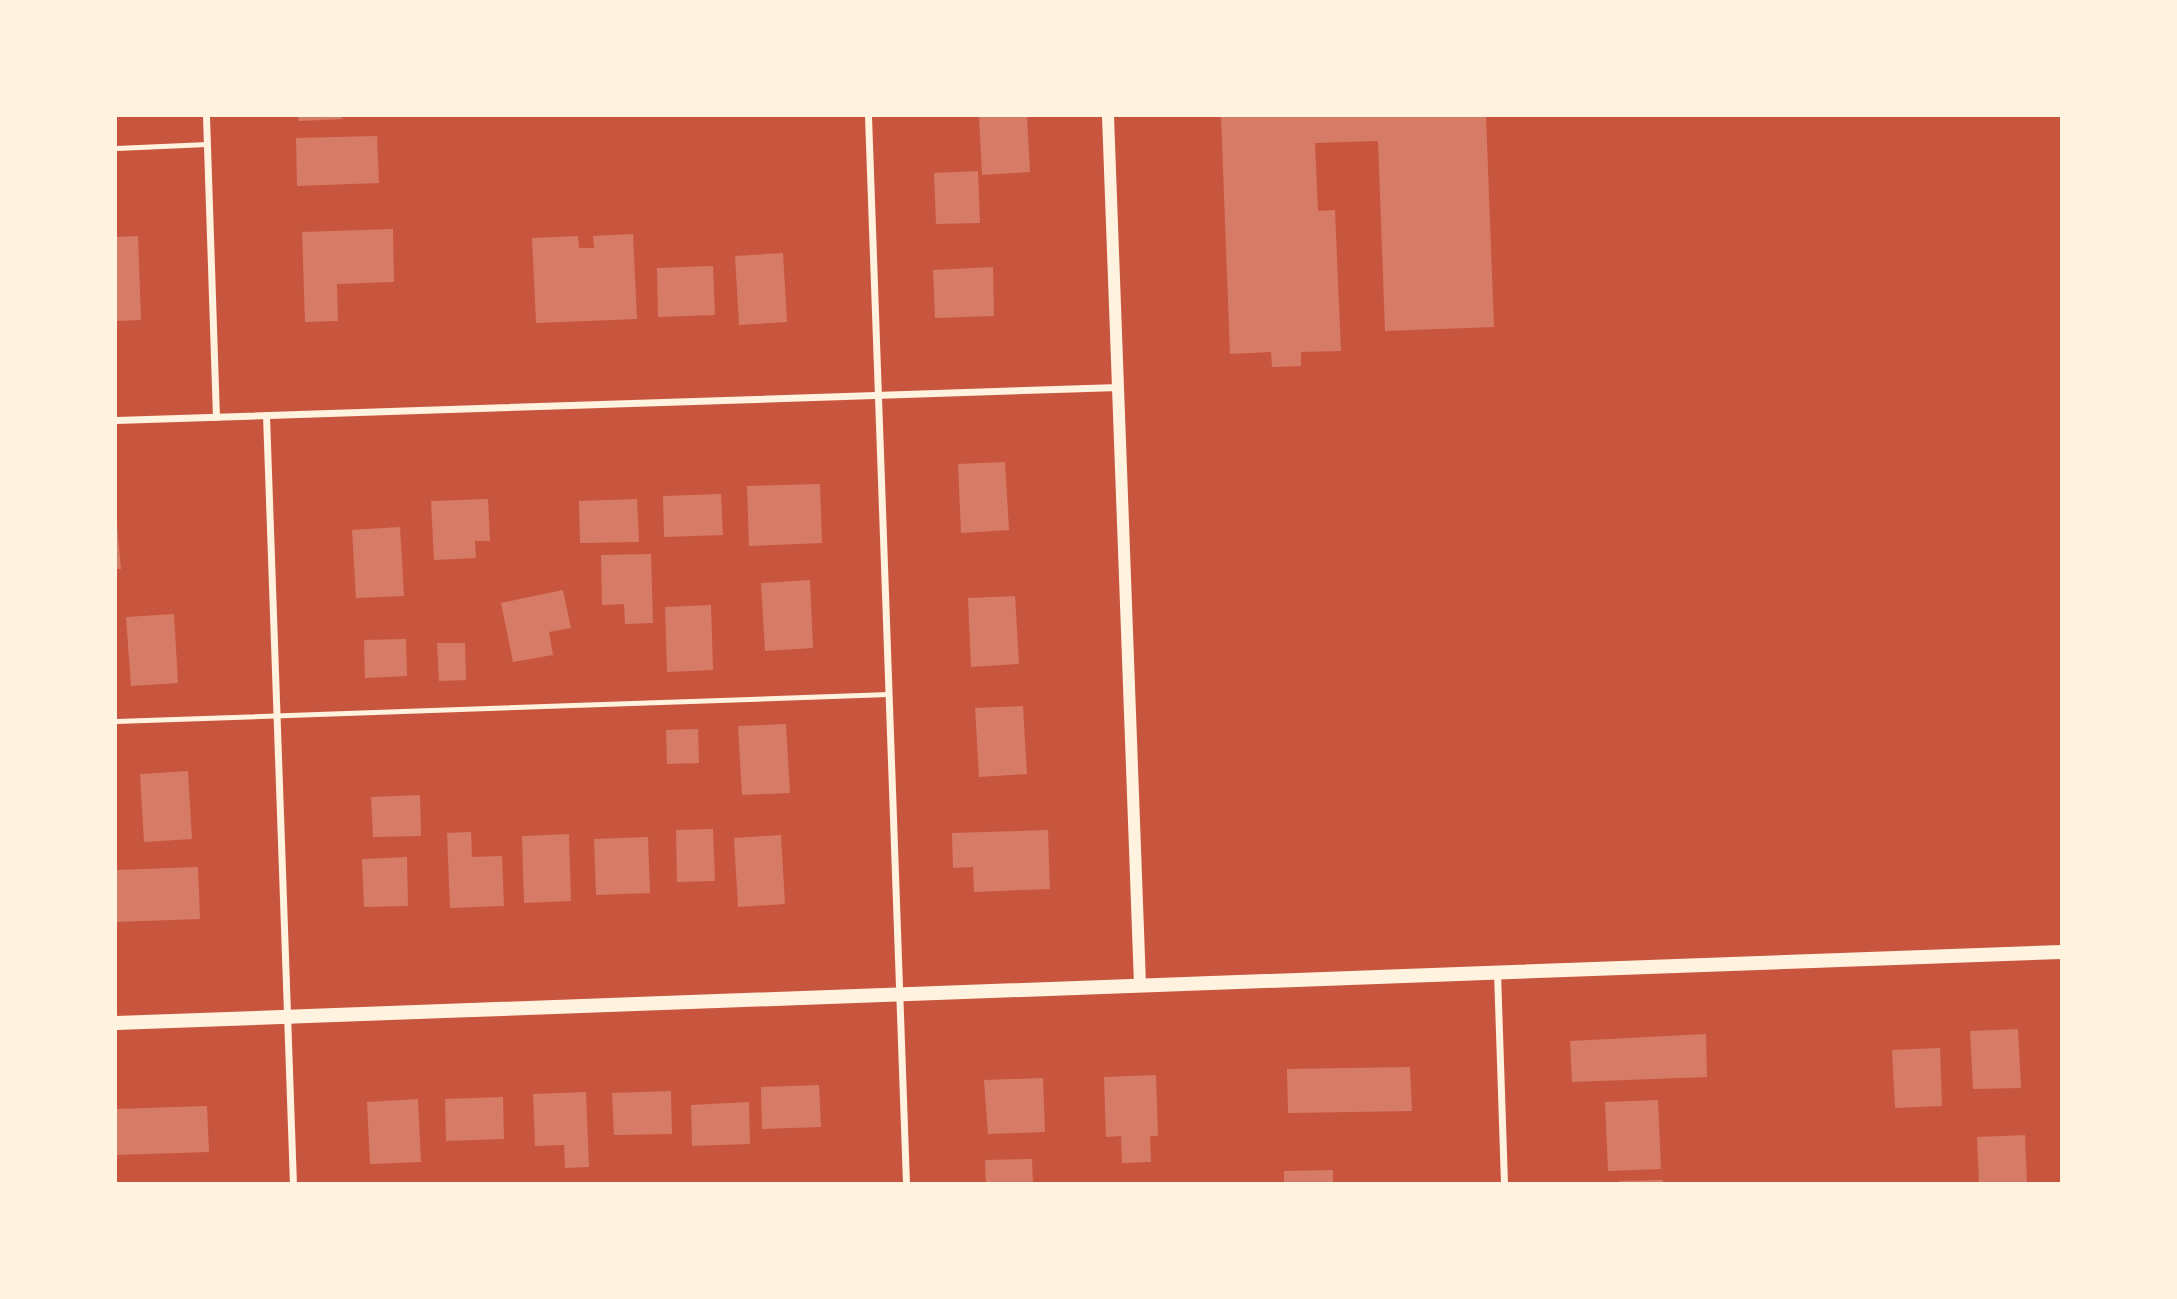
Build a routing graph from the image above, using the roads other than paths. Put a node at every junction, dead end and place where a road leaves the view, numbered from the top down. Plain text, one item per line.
1 (206, 116) edge
2 (867, 116) edge
3 (1108, 116) edge
4 (207, 145) junction
5 (116, 148) edge
6 (1118, 387) junction
7 (878, 395) junction
8 (266, 415) junction
9 (216, 417) junction
10 (116, 420) edge
11 (889, 694) junction
12 (276, 716) junction
13 (116, 721) edge
14 (2062, 952) edge
15 (1497, 972) junction
16 (1140, 985) junction
17 (901, 994) junction
18 (287, 1016) junction
19 (116, 1023) edge
20 (293, 1184) edge
21 (905, 1184) edge
22 (1504, 1184) edge

1 - 4 street
2 - 7 street
3 - 6 street
4 - 5 lane
4 - 9 street
6 - 7 street
6 - 16 street
7 - 8 street
7 - 11 street
8 - 9 street
8 - 12 street
9 - 10 street
11 - 12 lane
11 - 17 street
12 - 13 lane
12 - 18 street
14 - 15 main road
15 - 16 main road
15 - 22 street
16 - 17 main road
17 - 18 main road
17 - 21 street
18 - 19 main road
18 - 20 street

